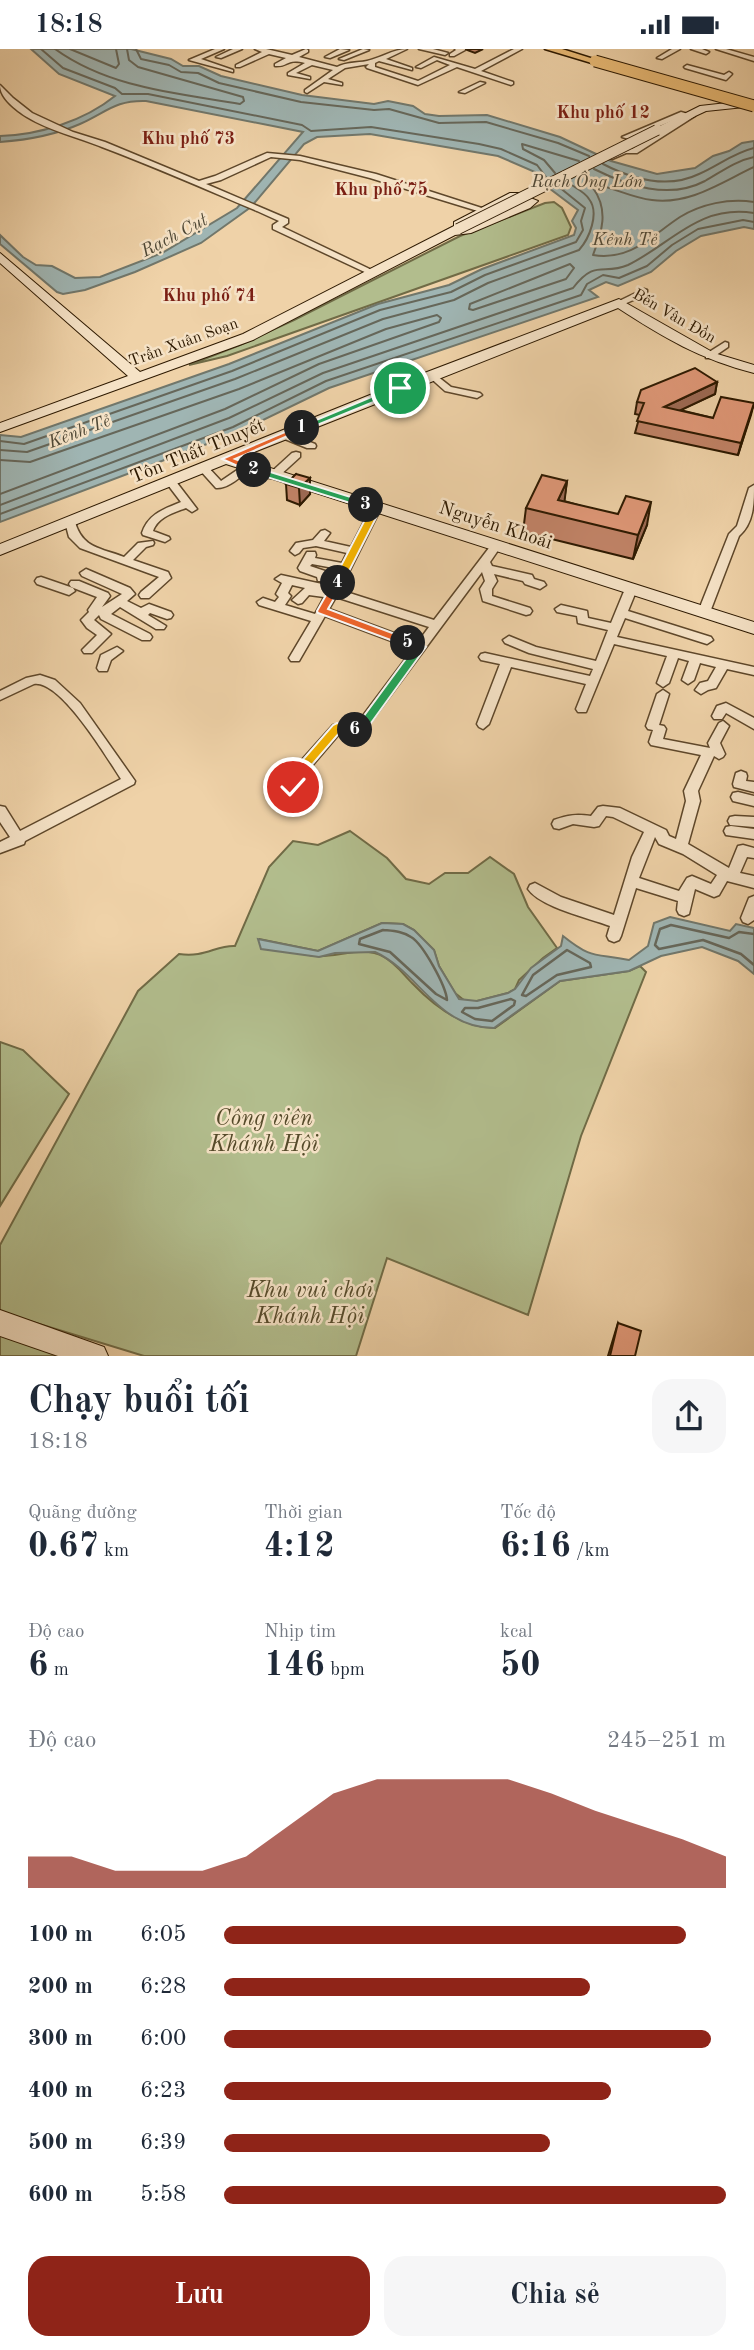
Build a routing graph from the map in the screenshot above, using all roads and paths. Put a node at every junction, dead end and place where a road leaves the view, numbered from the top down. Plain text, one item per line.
1 (343, 49) edge
2 (404, 49) edge
3 (422, 49) edge
4 (458, 49) edge
5 (519, 49) edge
6 (550, 49) edge
7 (561, 49) edge
8 (677, 49) edge
9 (694, 49) edge
10 (719, 49) edge
11 (366, 50) edge
12 (732, 50) edge
13 (235, 51) edge
14 (306, 51) dead end
15 (706, 52) dead end
16 (220, 53) edge
17 (258, 54) edge
18 (438, 55) junction
19 (452, 55) junction
20 (328, 57) dead end
21 (660, 58) dead end
22 (291, 59) junction
23 (342, 59) dead end
24 (380, 59) junction
25 (754, 59) edge
26 (594, 60) junction
27 (371, 62) junction
28 (310, 63) junction
29 (277, 65) dead end
30 (456, 65) junction
31 (485, 66) junction
32 (419, 67) dead end
33 (687, 67) dead end
34 (338, 69) junction
35 (410, 69) dead end
36 (475, 71) junction
37 (727, 76) dead end
38 (302, 79) dead end
39 (323, 80) junction
40 (482, 83) dead end
41 (511, 83) dead end
42 (340, 84) dead end
43 (0, 87) edge
44 (307, 91) dead end
45 (463, 92) dead end
46 (708, 93) junction
47 (754, 103) edge
48 (739, 104) junction
49 (699, 110) junction
50 (647, 143) junction
51 (270, 155) joint
52 (611, 158) dead end
53 (197, 184) junction
54 (484, 210) junction
55 (452, 232) junction
56 (0, 257) edge
57 (0, 271) edge
58 (374, 274) junction
59 (644, 292) dead end
60 (619, 303) junction
61 (54, 312) junction
62 (726, 345) dead end
63 (709, 356) junction
64 (754, 369) edge
65 (432, 375) junction
66 (130, 379) junction
67 (477, 395) dead end
68 (0, 428) edge
69 (284, 435) junction
70 (311, 446) dead end
71 (296, 455) dead end
72 (226, 459) junction
73 (246, 467) junction
74 (203, 468) junction
75 (273, 475) junction
76 (170, 481) junction
77 (754, 488) edge
78 (376, 508) junction
79 (70, 522) junction
80 (325, 533) dead end
81 (165, 539) dead end
82 (149, 543) dead end
83 (316, 543) junction
84 (496, 546) junction
85 (0, 550) edge
86 (295, 551) dead end
87 (354, 551) junction
88 (127, 560) junction
89 (486, 566) junction
90 (346, 567) junction
91 (86, 573) dead end
92 (303, 576) dead end
93 (322, 578) junction
94 (41, 582) dead end
95 (540, 585) dead end
96 (631, 589) junction
97 (334, 590) junction
98 (145, 595) dead end
99 (298, 600) dead end
100 (119, 601) junction
101 (263, 602) dead end
102 (278, 607) junction
103 (561, 609) dead end
104 (526, 611) dead end
105 (101, 612) junction
106 (705, 612) junction
107 (621, 613) junction
108 (320, 615) junction
109 (163, 620) dead end
110 (436, 625) junction
111 (754, 628) edge
112 (612, 634) junction
113 (146, 637) dead end
114 (707, 640) dead end
115 (420, 647) junction
116 (88, 650) dead end
117 (117, 651) dead end
118 (674, 654) junction
119 (295, 658) dead end
120 (695, 659) junction
121 (496, 660) junction
122 (724, 663) junction
123 (599, 666) junction
124 (103, 668) dead end
125 (754, 671) edge
126 (688, 680) dead end
127 (594, 681) junction
128 (701, 690) dead end
129 (0, 696) edge
130 (582, 709) dead end
131 (483, 724) dead end
132 (754, 724) edge
133 (714, 753) junction
134 (741, 776) dead end
135 (754, 786) edge
136 (304, 792) dead end
137 (738, 797) dead end
138 (754, 801) edge
139 (0, 811) edge
140 (754, 822) edge
141 (559, 824) dead end
142 (651, 830) junction
143 (754, 834) edge
144 (19, 839) junction
145 (681, 844) junction
146 (0, 848) edge
147 (754, 853) edge
148 (728, 875) junction
149 (633, 881) junction
150 (754, 882) edge
151 (535, 889) dead end
152 (676, 897) dead end
153 (754, 902) edge
154 (684, 910) dead end
155 (748, 918) dead end
156 (0, 1324) edge
157 (77, 1353) edge

1 - 20 street
2 - 24 street
3 - 18 street
4 - 19 street
5 - 31 street
6 - 26 main road
7 - 26 main road
8 - 21 street
9 - 15 street
10 - 12 street
11 - 23 street
12 - 25 street
13 - 16 street
13 - 17 street
14 - 22 street
16 - 17 street
17 - 22 street
18 - 19 street
18 - 30 street
18 - 32 street
19 - 31 street
22 - 28 street
22 - 29 street
24 - 27 street
24 - 35 street
26 - 46 main road
26 - 47 main road, bridge
27 - 30 street
27 - 34 street
28 - 34 street
28 - 38 street
30 - 36 street
31 - 36 street
33 - 37 street
34 - 39 street
36 - 41 street
39 - 42 street
39 - 44 street
40 - 45 street
43 - 53 street
46 - 47 main road
46 - 48 main road
46 - 49 main road
47 - 48 main road
48 - 49 main road
49 - 50 street
49 - 50 street
49 - 55 main road, bridge
50 - 52 street
51 - 53 street
51 - 54 street
53 - 58 street
54 - 55 main road, Trần Xuân Soạn
54 - 55 main road, Trần Xuân Soạn
55 - 58 main road, Trần Xuân Soạn
56 - 61 main road
57 - 61 main road
58 - 66 main road, Trần Xuân Soạn
59 - 60 street, Tôn Thất Thuyết
60 - 63 main road, Bến Vân Đồn
60 - 65 main road, Tôn Thất Thuyết
61 - 66 main road
62 - 63 street
63 - 64 main road, Bến Vân Đồn
65 - 67 street
65 - 69 main road, Tôn Thất Thuyết
66 - 68 main road, Trần Xuân Soạn
69 - 70 street
69 - 72 main road, Tôn Thất Thuyết
71 - 75 street
72 - 73 main road, Nguyễn Khoái
72 - 74 main road, Tôn Thất Thuyết
73 - 74 street
73 - 75 main road, Nguyễn Khoái
74 - 76 main road, Tôn Thất Thuyết
75 - 78 main road, Nguyễn Khoái
76 - 79 main road, Tôn Thất Thuyết
76 - 81 street
77 - 106 street
78 - 84 main road, Nguyễn Khoái
78 - 87 street
79 - 85 main road, Tôn Thất Thuyết
79 - 88 street
80 - 83 street
82 - 88 street
83 - 86 street
83 - 87 street
84 - 89 street
84 - 96 main road, Nguyễn Khoái
87 - 90 street
88 - 98 street
89 - 95 street
89 - 104 street
89 - 110 street
90 - 93 street
90 - 97 street
91 - 100 street
92 - 93 street
93 - 97 street
94 - 105 street
96 - 106 main road, Nguyễn Khoái
96 - 107 street
97 - 99 street
97 - 102 street
97 - 108 street
97 - 110 street
100 - 105 street
100 - 109 street
101 - 102 street
102 - 108 street
103 - 112 street
105 - 113 street
105 - 116 street
106 - 111 main road, Nguyễn Khoái
107 - 112 street
107 - 114 street
108 - 115 street
108 - 119 street
110 - 115 street
112 - 118 street
112 - 123 street
115 - 136 street
117 - 124 street
118 - 120 street
118 - 133 street
120 - 122 street
120 - 126 street
121 - 123 street
121 - 127 street
121 - 131 street
122 - 125 street
122 - 128 street
123 - 127 street
127 - 130 street
129 - 144 street
132 - 133 street
133 - 145 street
134 - 135 street
137 - 138 street
139 - 144 street
140 - 143 street
141 - 142 street
142 - 145 street
142 - 149 street
144 - 146 street
145 - 148 street
147 - 148 street
148 - 150 street
148 - 154 street
149 - 151 street
149 - 152 street
153 - 155 street
156 - 157 main road

